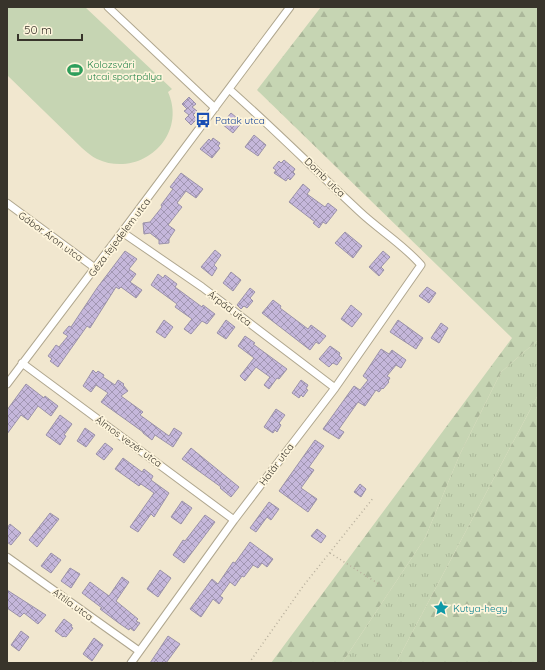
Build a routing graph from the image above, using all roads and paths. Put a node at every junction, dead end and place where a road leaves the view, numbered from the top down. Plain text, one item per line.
1 (108, 7) edge
2 (290, 7) edge
3 (229, 89) junction
4 (215, 108) junction
5 (7, 203) edge
6 (122, 232) junction
7 (421, 265) joint
8 (95, 268) junction
9 (22, 363) junction
10 (7, 384) edge
11 (335, 388) junction
12 (374, 497) dead end
13 (234, 520) junction
14 (330, 552) junction
15 (7, 556) edge
16 (382, 586) dead end
17 (139, 651) junction
18 (131, 663) edge
19 (249, 663) edge

1 - 4 street
2 - 3 street
3 - 4 street, Géza fejedelem utca
3 - 7 street, Domb utca
4 - 6 street, Géza fejedelem utca
5 - 8 street, Gábor Áron utca
6 - 8 street, Géza fejedelem utca
6 - 11 street, Árpád utca
7 - 11 street, Határ utca
8 - 9 street, Géza fejedelem utca
9 - 10 street, Géza fejedelem utca
9 - 13 street, Álmos vezér utca
11 - 13 street, Határ utca
12 - 14 path
13 - 17 street, Határ utca
14 - 16 path
14 - 19 path
15 - 17 street, Attila utca
17 - 18 street, Határ utca

